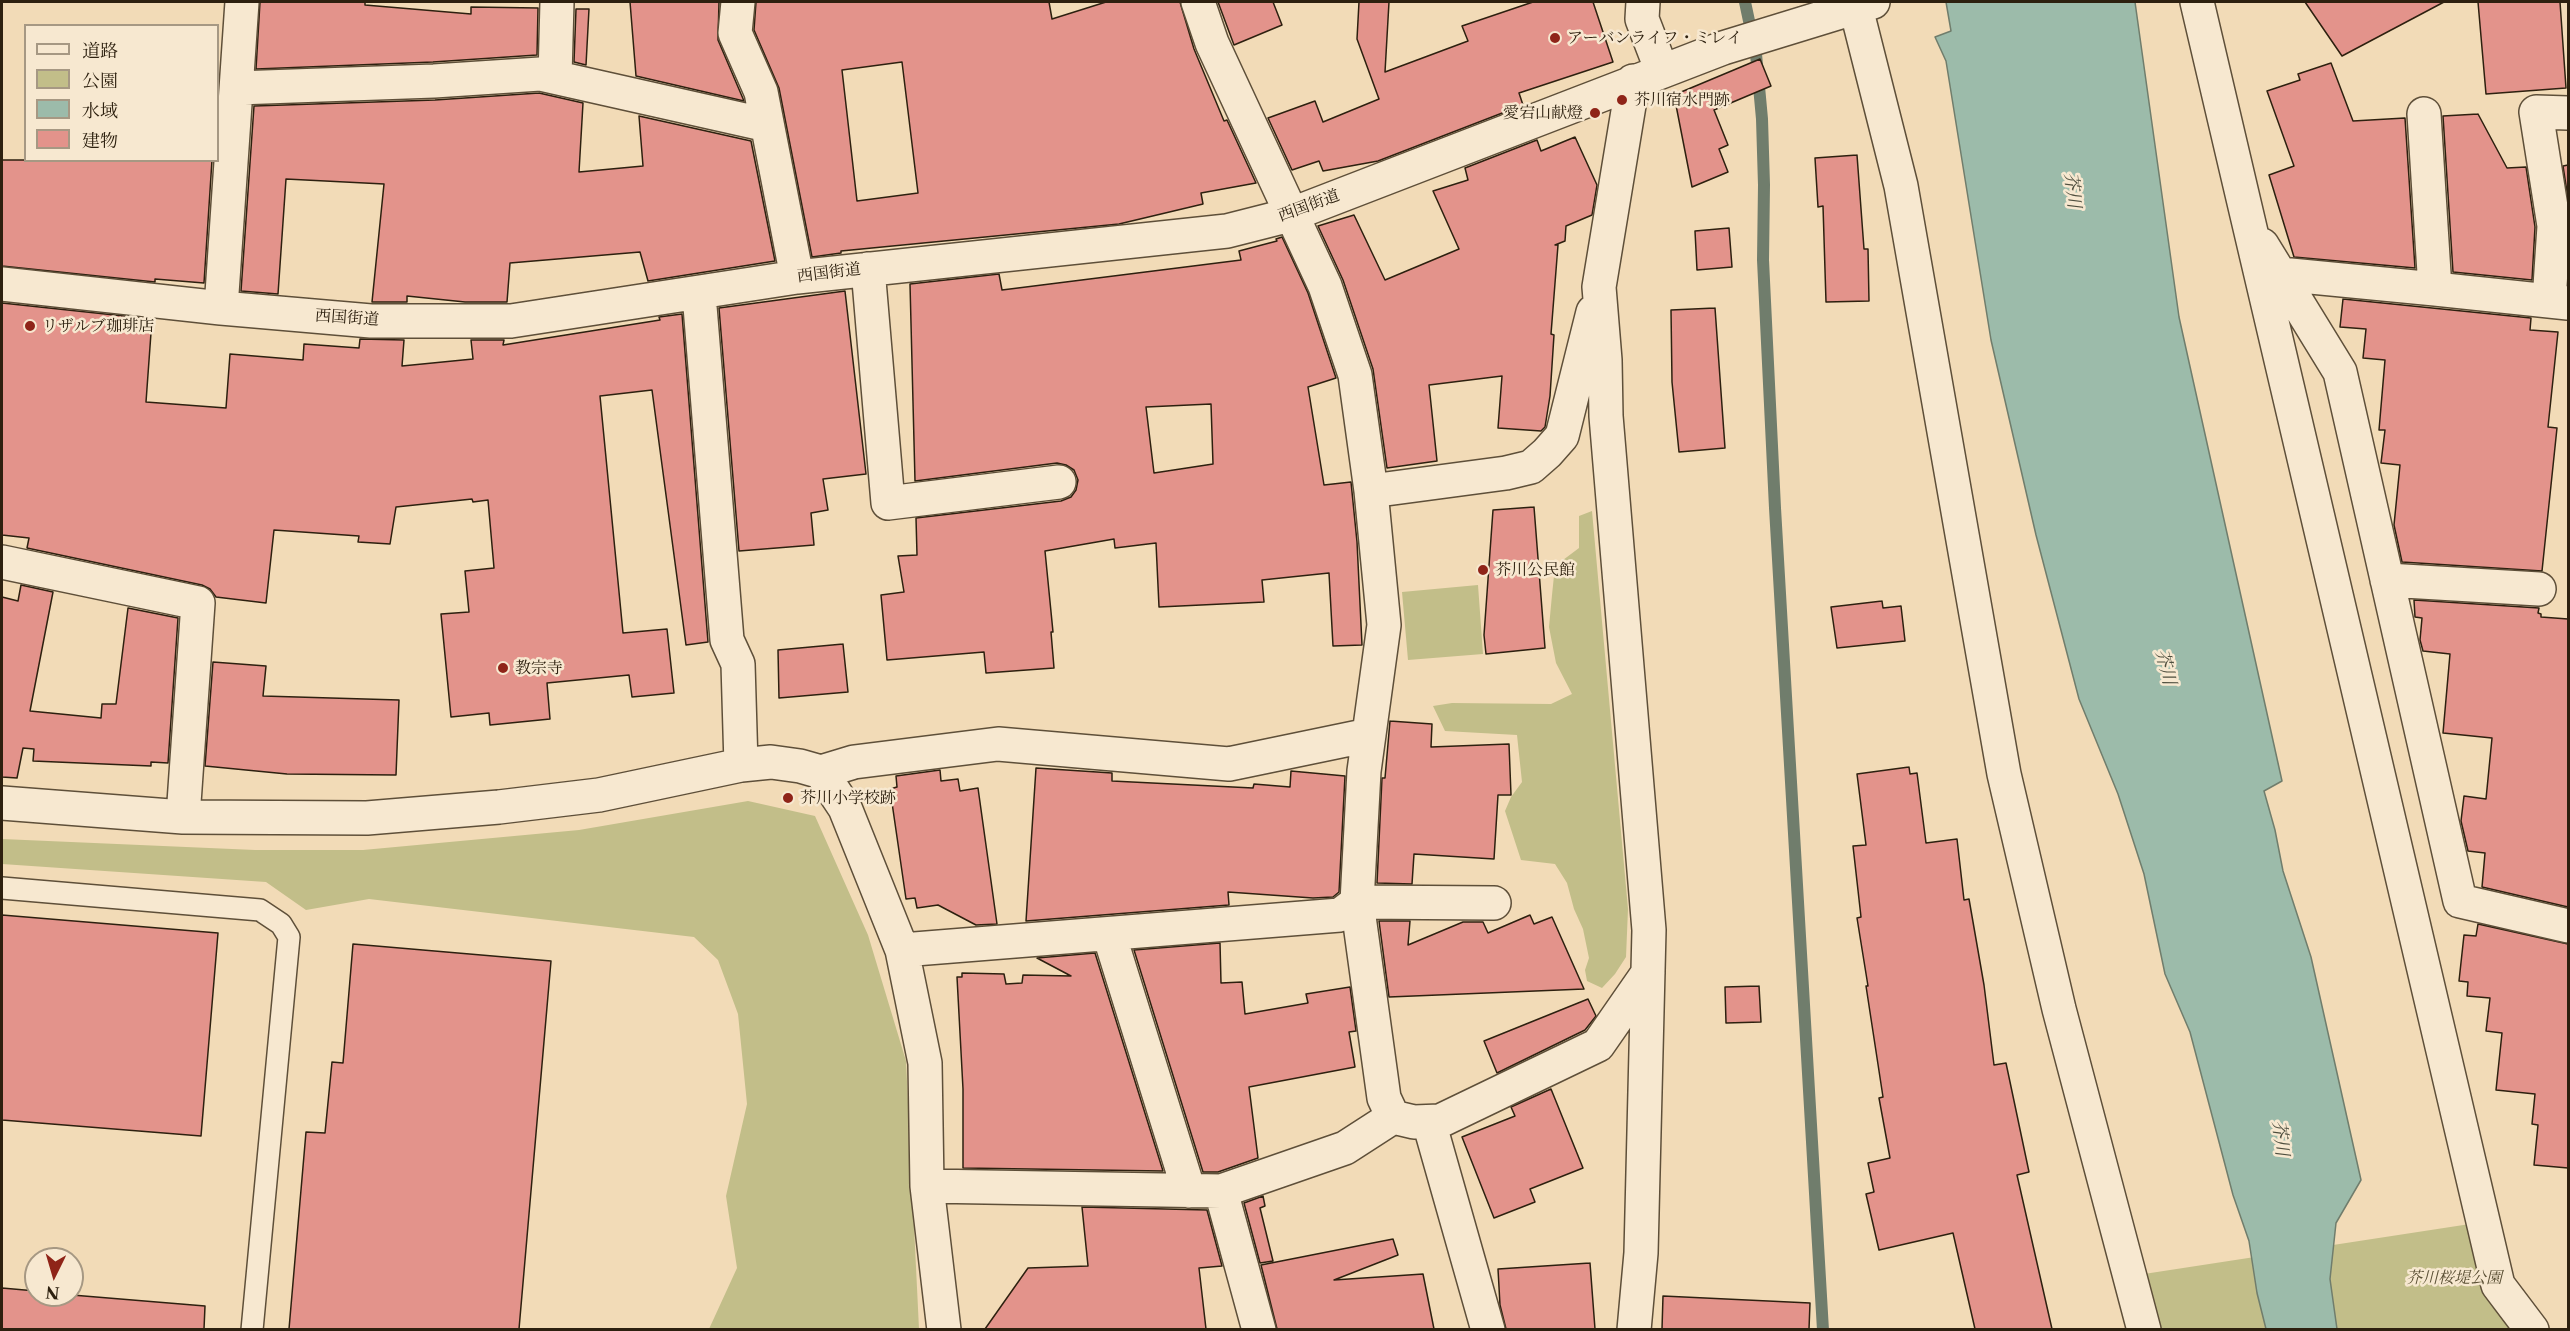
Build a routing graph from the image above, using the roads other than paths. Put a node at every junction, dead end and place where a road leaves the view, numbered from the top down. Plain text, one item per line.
1 (242, 2) edge
2 (557, 2) edge
3 (738, 2) edge
4 (1198, 2) edge
5 (2197, 2) edge
6 (1864, 5) edge
7 (1639, 7) edge
8 (1647, 76) junction
9 (555, 77) junction
10 (237, 88) junction
11 (2568, 113) edge
12 (2424, 114) dead end
13 (768, 125) junction
14 (1290, 215) junction
15 (2247, 220) junction
16 (868, 269) junction
17 (2280, 274) junction
18 (797, 277) junction
19 (2, 284) edge
20 (1599, 287) junction
21 (2435, 289) junction
22 (699, 294) junction
23 (2559, 302) edge
24 (221, 308) junction
25 (1059, 482) dead end
26 (1371, 491) junction
27 (2, 562) edge
28 (2387, 579) junction
29 (2540, 589) dead end
30 (1369, 735) junction
31 (741, 765) junction
32 (820, 772) junction
33 (2, 803) edge
34 (183, 817) junction
35 (2, 888) edge
36 (1357, 902) junction
37 (1494, 903) dead end
38 (2568, 926) edge
39 (1108, 934) junction
40 (902, 950) junction
41 (1648, 973) junction
42 (1393, 1117) junction
43 (1429, 1122) junction
44 (927, 1186) junction
45 (1189, 1191) junction
46 (1221, 1191) junction
47 (252, 1329) edge
48 (944, 1329) edge
49 (1259, 1329) edge
50 (1488, 1329) edge
51 (1634, 1329) edge
52 (2144, 1329) edge
53 (2532, 1329) edge

1 - 10 street
2 - 9 street
3 - 13 street
4 - 14 street
5 - 15 street
6 - 8 street, 西国街道
6 - 52 street
7 - 8 street
8 - 14 street, 西国街道
8 - 20 street
9 - 10 street
9 - 13 street
10 - 24 street
11 - 23 street
12 - 21 street
13 - 18 street
14 - 16 street, 西国街道
14 - 26 street
15 - 17 street
15 - 53 street
16 - 18 street, 西国街道
16 - 25 street
17 - 21 street
17 - 28 street
18 - 22 street, 西国街道
19 - 24 street, 西国街道
20 - 26 street
20 - 41 street
21 - 23 street
22 - 24 street, 西国街道
22 - 31 street
26 - 30 street
27 - 34 street
28 - 29 street
28 - 38 street
30 - 32 street
30 - 36 street
31 - 32 street
31 - 34 street
32 - 40 street
33 - 34 street
35 - 47 lane
36 - 37 street
36 - 39 street
36 - 42 street
39 - 40 street
39 - 45 street
40 - 44 street
41 - 43 street
41 - 51 street
42 - 43 street
42 - 46 street
43 - 50 street
44 - 45 street
44 - 48 street
45 - 46 street
46 - 49 street

